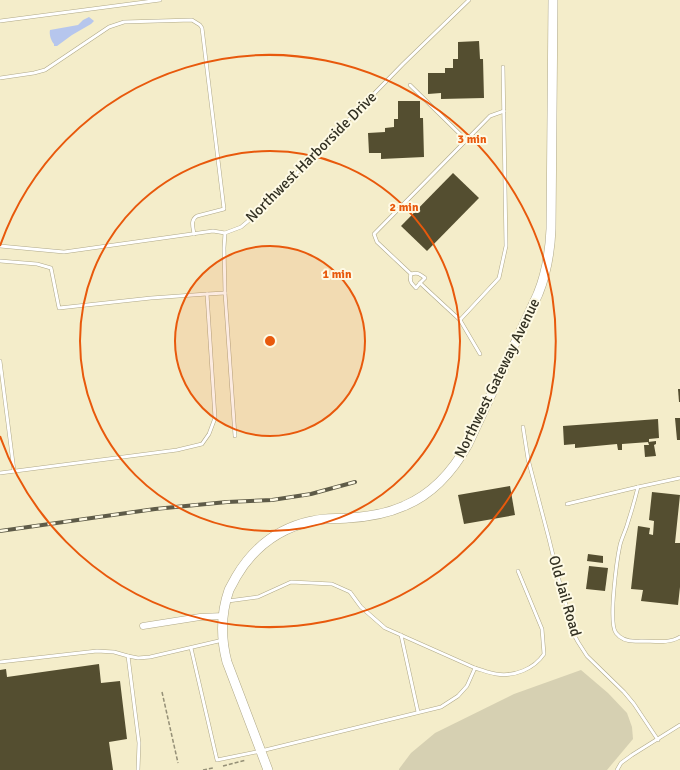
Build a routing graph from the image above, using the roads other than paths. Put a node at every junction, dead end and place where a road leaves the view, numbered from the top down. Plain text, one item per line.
1 (160, 0) edge
2 (469, 0) edge
3 (553, 0) edge
4 (0, 21) edge
5 (504, 67) dead end
6 (0, 78) edge
7 (410, 85) dead end
8 (504, 111) junction
9 (466, 140) junction
10 (225, 233) junction
11 (194, 234) junction
12 (0, 246) edge
13 (0, 261) edge
14 (411, 274) junction
15 (420, 283) junction
16 (225, 293) junction
17 (207, 294) junction
18 (460, 320) junction
19 (480, 354) dead end
20 (0, 361) edge
21 (523, 427) dead end
22 (235, 436) dead end
23 (14, 471) junction
24 (0, 473) edge
25 (680, 478) edge
26 (638, 487) junction
27 (567, 504) dead end
28 (518, 571) dead end
29 (226, 601) junction
30 (224, 616) junction
31 (143, 626) dead end
32 (401, 635) junction
33 (680, 637) edge
34 (223, 640) junction
35 (191, 648) junction
36 (128, 656) junction
37 (0, 662) edge
38 (475, 668) junction
39 (418, 712) junction
40 (680, 725) edge
41 (658, 740) junction
42 (261, 751) junction
43 (138, 770) edge
44 (268, 770) edge
45 (617, 770) edge

1 - 4 lane
2 - 10 lane, Northwest Harborside Drive
3 - 29 street, Northwest Gateway Avenue
5 - 8 lane
6 - 11 lane
7 - 9 lane
8 - 9 lane
8 - 18 lane
9 - 14 lane
10 - 11 lane, Northwest Harborside Drive
10 - 16 lane
11 - 12 lane, Northwest Harborside Drive
13 - 17 lane
14 - 15 lane
14 - 15 lane
15 - 18 lane
16 - 17 lane
16 - 22 lane
17 - 23 lane
18 - 19 lane
20 - 23 lane
21 - 41 lane, Old Jail Road
23 - 24 lane
25 - 26 lane
26 - 27 lane
26 - 33 lane
28 - 38 lane
29 - 30 street, Northwest Gateway Avenue
29 - 32 lane
30 - 31 street
30 - 34 street, Northwest Gateway Avenue
32 - 38 lane
32 - 39 lane
34 - 35 lane
34 - 42 street, Northwest Gateway Avenue
35 - 36 lane
35 - 42 lane
36 - 37 lane
36 - 43 lane
38 - 39 lane
39 - 42 lane
40 - 41 lane
41 - 45 lane
42 - 44 street, Northwest Gateway Avenue

